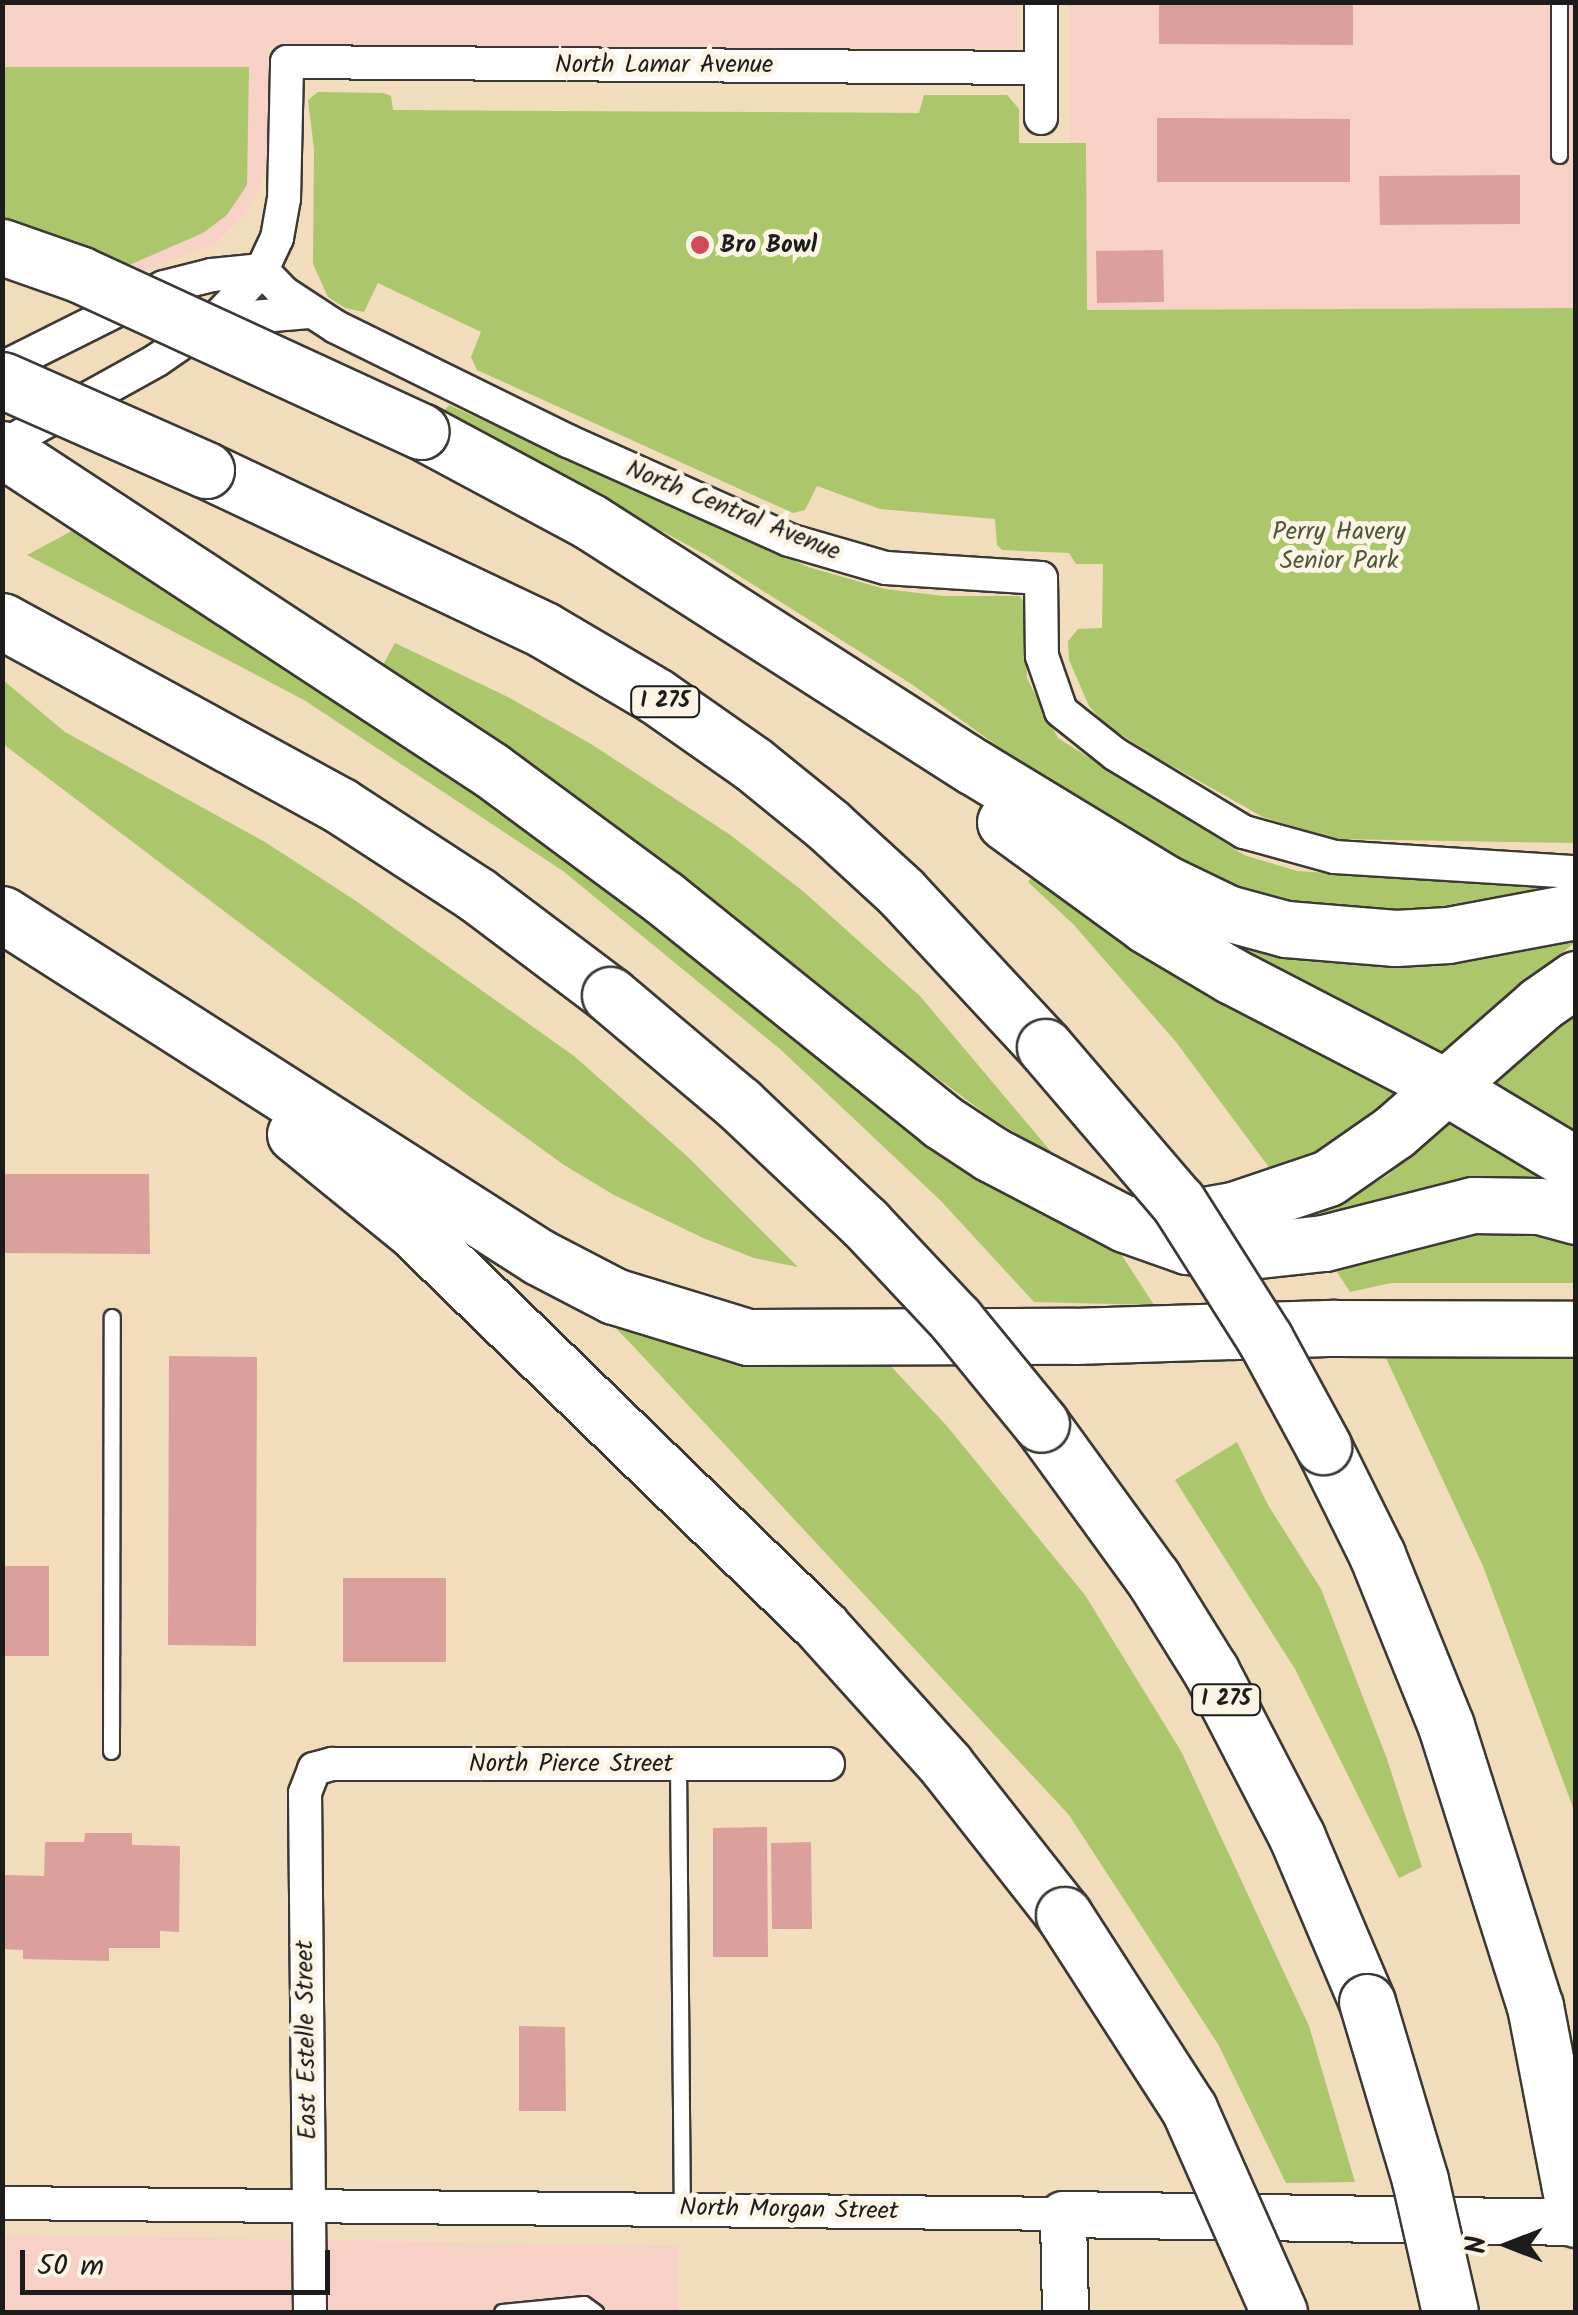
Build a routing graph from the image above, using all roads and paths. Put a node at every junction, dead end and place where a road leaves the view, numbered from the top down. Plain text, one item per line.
1 (1041, 2) edge
2 (1559, 2) edge
3 (1041, 68) junction
4 (1041, 118) dead end
5 (1559, 156) dead end
6 (2, 246) edge
7 (262, 270) junction
8 (311, 312) junction
9 (215, 320) junction
10 (2, 368) edge
11 (2, 380) edge
12 (2, 447) edge
13 (2, 621) edge
14 (856, 692) junction
15 (1576, 872) edge
16 (1576, 911) edge
17 (2, 914) edge
18 (1576, 979) edge
19 (126, 996) junction
20 (1446, 1088) junction
21 (1576, 1164) edge
22 (1096, 1207) junction
23 (1576, 1216) edge
24 (112, 1317) dead end
25 (1576, 1329) edge
26 (111, 1750) dead end
27 (678, 1764) junction
28 (828, 1764) dead end
29 (314, 1770) joint
30 (2, 2203) edge
31 (309, 2204) junction
32 (682, 2209) junction
33 (1064, 2214) junction
34 (1576, 2221) edge
35 (310, 2312) edge
36 (502, 2312) edge
37 (595, 2312) edge
38 (1065, 2312) edge
39 (1279, 2312) edge
40 (1450, 2312) edge

1 - 3 street
2 - 5 lane
3 - 4 street
3 - 7 street, North Lamar Avenue
6 - 14 highway, bridge
7 - 8 street, North Central Avenue
7 - 9 street
7 - 10 street
8 - 9 street
8 - 15 street, North Central Avenue
9 - 12 street
11 - 34 highway, I 275, bridge
12 - 22 highway
13 - 40 highway, I 275, bridge
14 - 16 highway
14 - 20 highway
17 - 19 highway
18 - 20 highway
19 - 25 highway
19 - 39 highway, bridge
20 - 21 highway
20 - 22 highway
22 - 23 highway
24 - 26 lane
27 - 28 street, North Pierce Street
27 - 29 street, North Pierce Street
27 - 32 lane
29 - 31 street, East Estelle Street
30 - 31 street, North Morgan Street
31 - 32 street, North Morgan Street
31 - 35 street, East Estelle Street
32 - 33 street, North Morgan Street
33 - 34 street, North Morgan Street
33 - 38 street
36 - 37 lane

